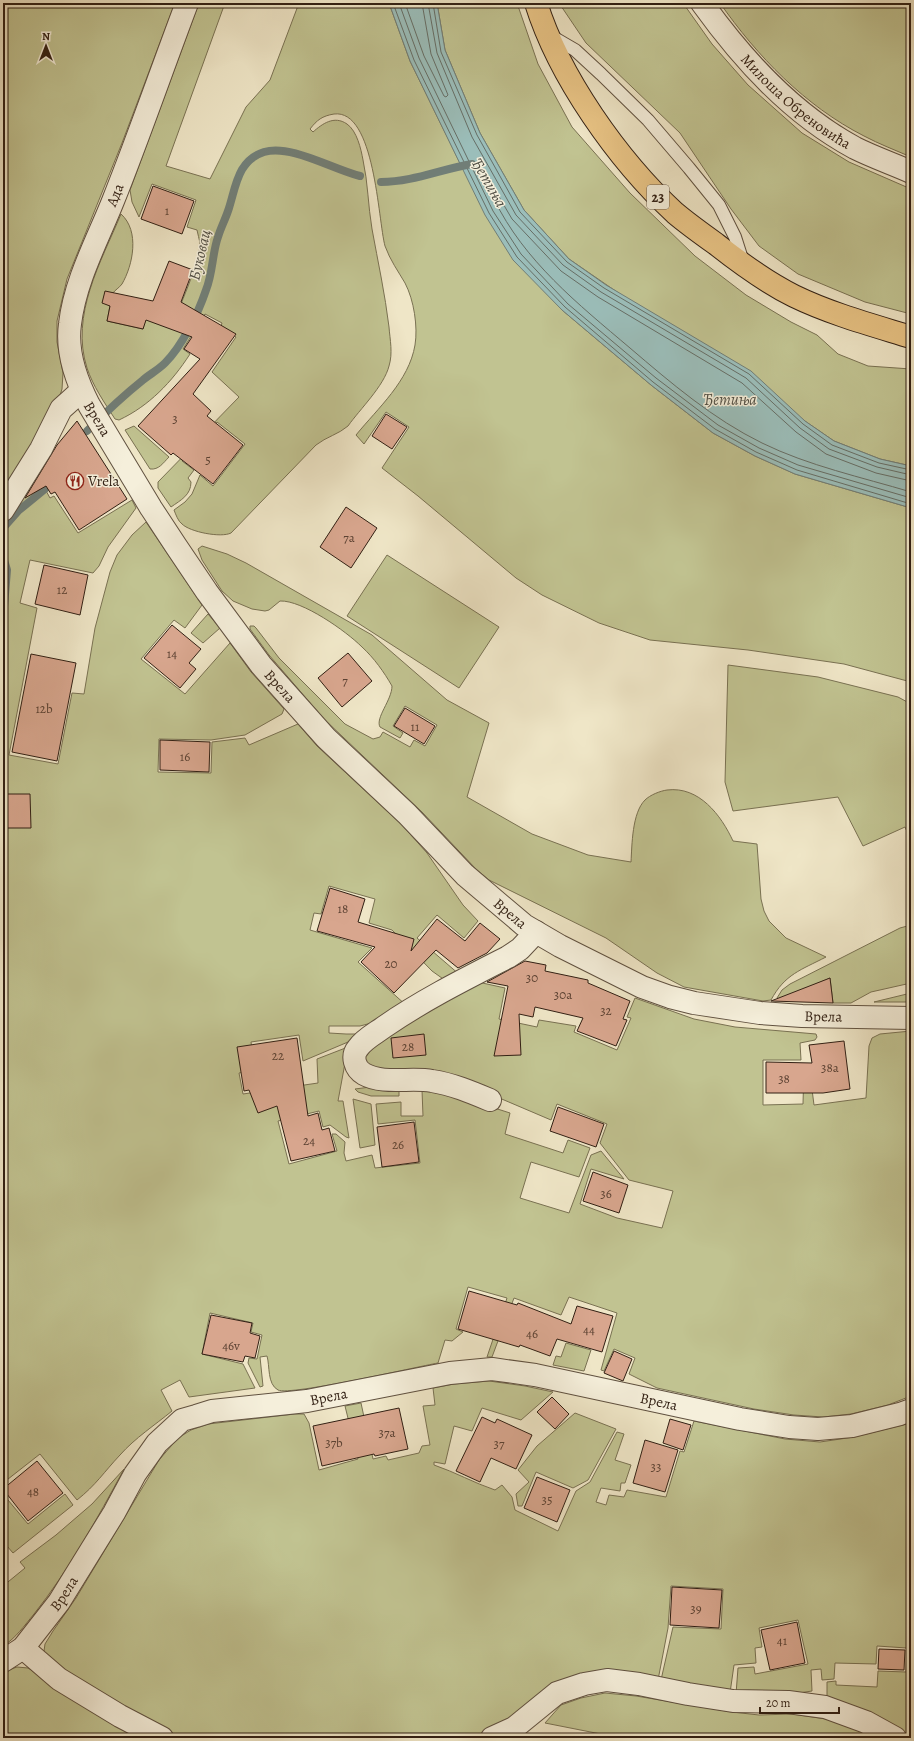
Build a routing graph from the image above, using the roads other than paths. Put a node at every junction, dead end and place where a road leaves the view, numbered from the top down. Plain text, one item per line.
1 (187, 3) edge
2 (536, 3) edge
3 (702, 3) edge
4 (547, 33) junction
5 (911, 172) edge
6 (745, 267) junction
7 (911, 337) edge
8 (85, 398) junction
9 (3, 510) edge
10 (536, 932) junction
11 (911, 1018) edge
12 (490, 1100) dead end
13 (911, 1410) edge
14 (23, 1648) junction
15 (3, 1661) edge
16 (162, 1738) edge
17 (492, 1738) edge
18 (895, 1738) edge

1 - 8 street, Ада
2 - 4 main road, 23
3 - 5 street, Милоша Обреновића
4 - 6 main road, 23
4 - 6 lane
6 - 7 main road, 23
8 - 9 street
8 - 10 street, Врела
10 - 11 street, Врела
10 - 12 street, Врела
13 - 14 street, Врела
14 - 15 street, Врела
14 - 16 street
17 - 18 street

